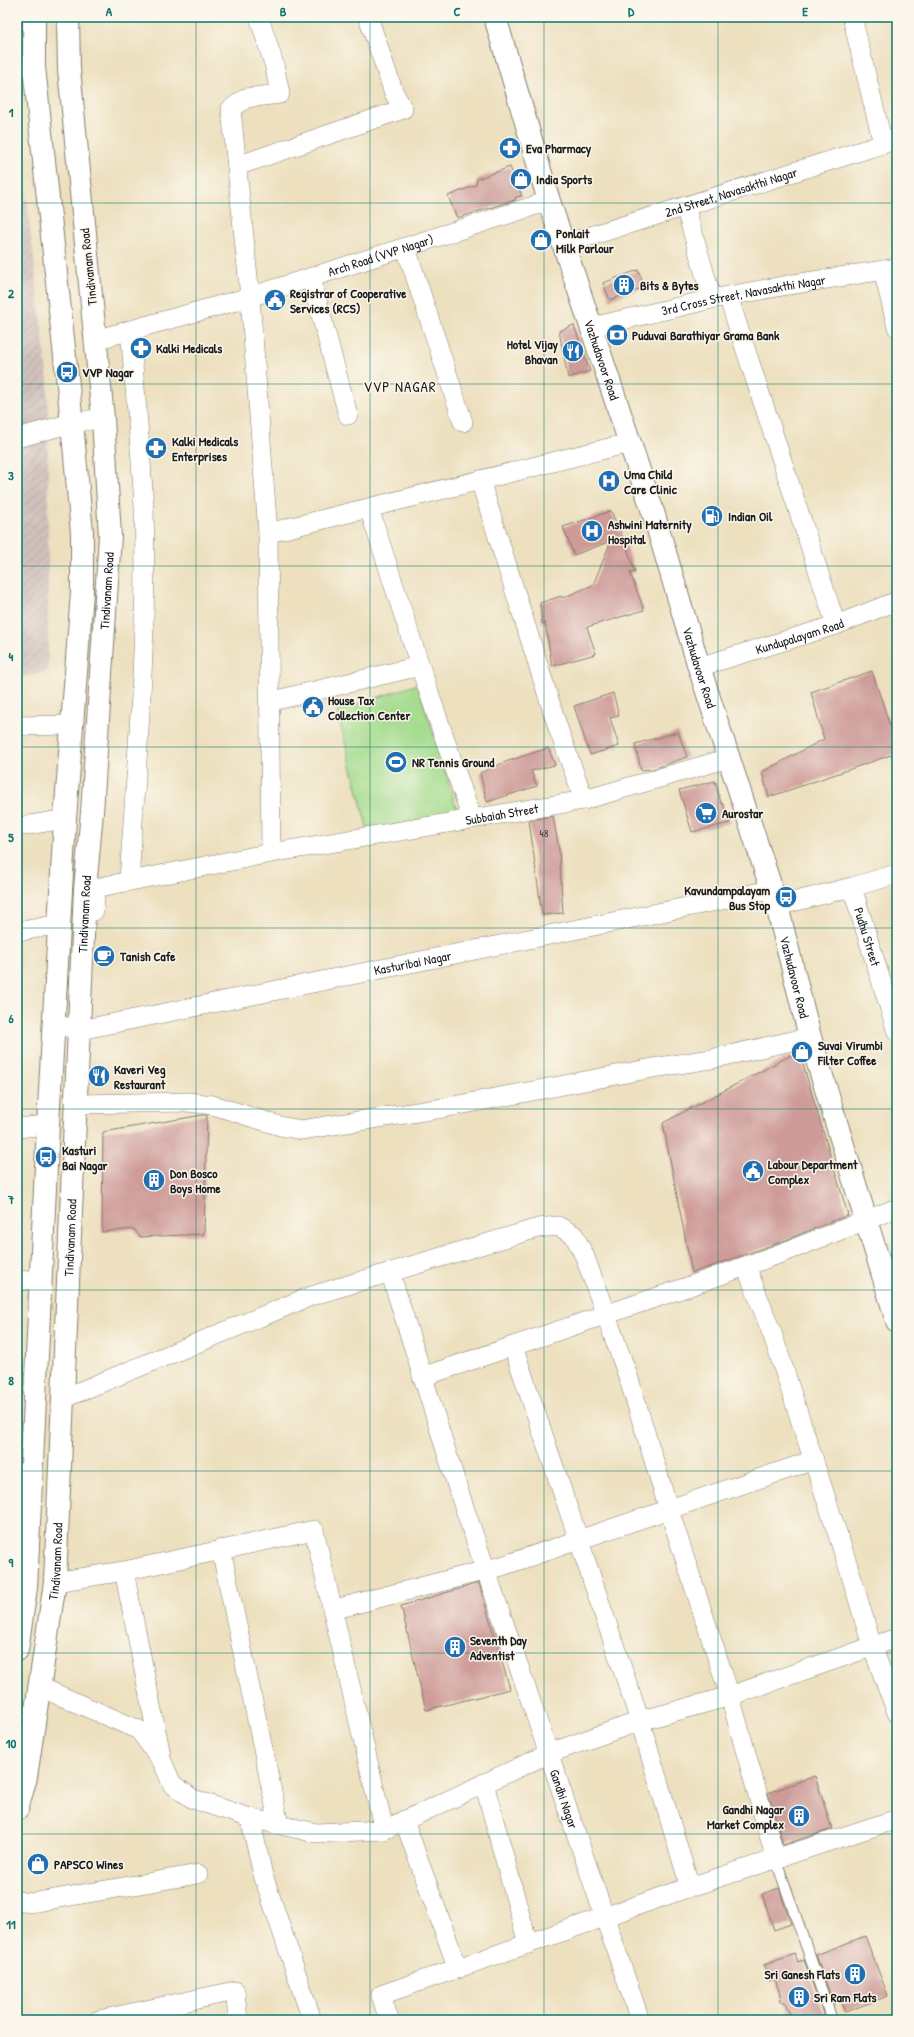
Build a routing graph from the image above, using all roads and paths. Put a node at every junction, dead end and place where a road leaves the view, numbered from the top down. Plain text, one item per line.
1 (34, 17) edge
2 (68, 17) edge
3 (259, 17) edge
4 (368, 17) edge
5 (495, 17) edge
6 (852, 17) edge
7 (890, 141) edge
8 (237, 166) junction
9 (549, 201) junction
10 (685, 206) junction
11 (565, 244) junction
12 (406, 248) junction
13 (890, 269) edge
14 (311, 278) junction
15 (250, 297) junction
16 (720, 297) junction
17 (592, 327) junction
18 (897, 328) edge
19 (130, 330) junction
20 (96, 340) junction
21 (348, 415) dead end
22 (103, 418) junction
23 (463, 422) dead end
24 (72, 423) junction
25 (17, 438) edge
26 (628, 443) junction
27 (480, 480) junction
28 (369, 508) junction
29 (268, 533) junction
30 (897, 601) edge
31 (836, 625) junction
32 (420, 666) junction
33 (699, 667) junction
34 (268, 702) junction
35 (72, 725) junction
36 (17, 726) edge
37 (729, 758) junction
38 (584, 800) junction
39 (65, 819) junction
40 (472, 820) junction
41 (17, 827) edge
42 (271, 853) junction
43 (897, 874) edge
44 (130, 881) junction
45 (852, 887) junction
46 (774, 898) junction
47 (59, 924) junction
48 (17, 932) edge
49 (53, 1024) junction
50 (84, 1029) junction
51 (897, 1032) edge
52 (810, 1037) junction
53 (77, 1104) junction
54 (48, 1125) junction
55 (17, 1128) edge
56 (897, 1208) edge
57 (866, 1219) junction
58 (746, 1266) junction
59 (390, 1272) junction
60 (40, 1279) junction
61 (17, 1281) edge
62 (606, 1315) junction
63 (897, 1321) edge
64 (513, 1346) junction
65 (422, 1377) junction
66 (64, 1398) junction
67 (814, 1460) junction
68 (24, 1473) edge
69 (669, 1510) junction
70 (580, 1540) junction
71 (221, 1549) junction
72 (487, 1570) junction
73 (124, 1571) junction
74 (55, 1582) junction
75 (332, 1610) junction
76 (897, 1638) edge
77 (18, 1641) edge
78 (872, 1646) junction
79 (40, 1687) junction
80 (730, 1696) junction
81 (897, 1713) edge
82 (640, 1721) junction
83 (550, 1753) junction
84 (162, 1761) junction
85 (484, 1783) junction
86 (17, 1809) edge
87 (250, 1818) junction
88 (897, 1819) edge
89 (404, 1820) junction
90 (279, 1825) junction
91 (384, 1830) junction
92 (776, 1860) junction
93 (198, 1874) dead end
94 (690, 1887) junction
95 (17, 1901) edge
96 (604, 1917) junction
97 (528, 1944) junction
98 (458, 1969) junction
99 (99, 2020) edge
100 (238, 2020) edge
101 (312, 2020) edge
102 (389, 2020) edge
103 (640, 2020) edge
104 (832, 2020) edge

1 - 24 main road
2 - 20 main road, Tindivanam Road
3 - 8 street
4 - 8 street
5 - 9 main road, Vazhudavoor Road
6 - 7 street
7 - 10 street, 2nd Street, Navasakthi Nagar
8 - 15 street
9 - 11 main road, Vazhudavoor Road
9 - 12 street, Arch Road (VVP Nagar)
10 - 11 street, 2nd Street, Navasakthi Nagar
10 - 16 street
11 - 17 main road, Vazhudavoor Road
12 - 14 street, Arch Road (VVP Nagar)
12 - 23 street
13 - 16 street, 3rd Cross Street, Navasakthi Nagar
13 - 18 street
14 - 15 street, Arch Road (VVP Nagar)
14 - 21 street
15 - 19 street, Arch Road (VVP Nagar)
15 - 29 street
16 - 17 street, 3rd Cross Street, Navasakthi Nagar
16 - 31 street
17 - 26 main road, Vazhudavoor Road
19 - 20 street, Arch Road (VVP Nagar)
19 - 44 street
20 - 22 main road, Tindivanam Road
22 - 24 street
22 - 50 main road, Tindivanam Road
24 - 25 street
24 - 35 main road
26 - 27 street
26 - 33 main road, Vazhudavoor Road
27 - 28 street
27 - 38 street
28 - 29 street
28 - 32 street
29 - 34 street
30 - 31 street, Kundupalayam Road
31 - 33 street, Kundupalayam Road
32 - 34 street
32 - 40 street
33 - 37 main road, Vazhudavoor Road
34 - 42 street
35 - 36 street
35 - 39 main road
37 - 38 street, Subbaiah Street
37 - 46 main road, Vazhudavoor Road
38 - 40 street, Subbaiah Street
39 - 41 street
39 - 47 main road
40 - 42 street, Subbaiah Street
42 - 44 street, Subbaiah Street
43 - 45 street, Kasturibai Nagar
44 - 50 street, Subbaiah Street
45 - 46 street, Kasturibai Nagar
45 - 51 street, Pudhu Street
46 - 50 street, Kasturibai Nagar
46 - 52 main road, Vazhudavoor Road
47 - 48 street
47 - 49 main road
49 - 50 street, Kasturibai Nagar
49 - 54 main road
50 - 53 main road, Tindivanam Road
52 - 53 street
52 - 57 main road, Vazhudavoor Road
53 - 66 main road, Tindivanam Road
54 - 55 street
54 - 60 main road
56 - 57 street
57 - 58 street
57 - 63 main road, Vazhudavoor Road
58 - 62 street
58 - 67 street
59 - 62 street
59 - 65 street, Gandhi Nagar
59 - 66 street
60 - 61 street
60 - 68 main road
62 - 64 street
62 - 69 street
64 - 65 street
64 - 70 street
65 - 72 street, Gandhi Nagar
66 - 74 main road, Tindivanam Road
67 - 69 street
67 - 78 street
68 - 77 main road
69 - 70 street
69 - 80 street
70 - 72 street
70 - 82 street
71 - 73 street
71 - 75 street
71 - 90 street
72 - 75 street
72 - 83 street, Gandhi Nagar
73 - 74 street
73 - 84 street
74 - 79 main road, Tindivanam Road
75 - 91 street
76 - 78 street
78 - 80 street
78 - 81 street
79 - 84 street
79 - 86 main road, Tindivanam Road
80 - 82 street
80 - 92 street
82 - 83 street
82 - 94 street
83 - 85 street
83 - 96 street, Gandhi Nagar
84 - 87 street
85 - 89 street
85 - 97 street
87 - 90 street
87 - 101 street
88 - 92 street
89 - 91 street
89 - 98 street
90 - 91 street
92 - 94 street
92 - 104 lane
93 - 95 street
94 - 96 street
96 - 97 street
96 - 103 street, Gandhi Nagar
97 - 98 street
98 - 102 street
99 - 100 street

